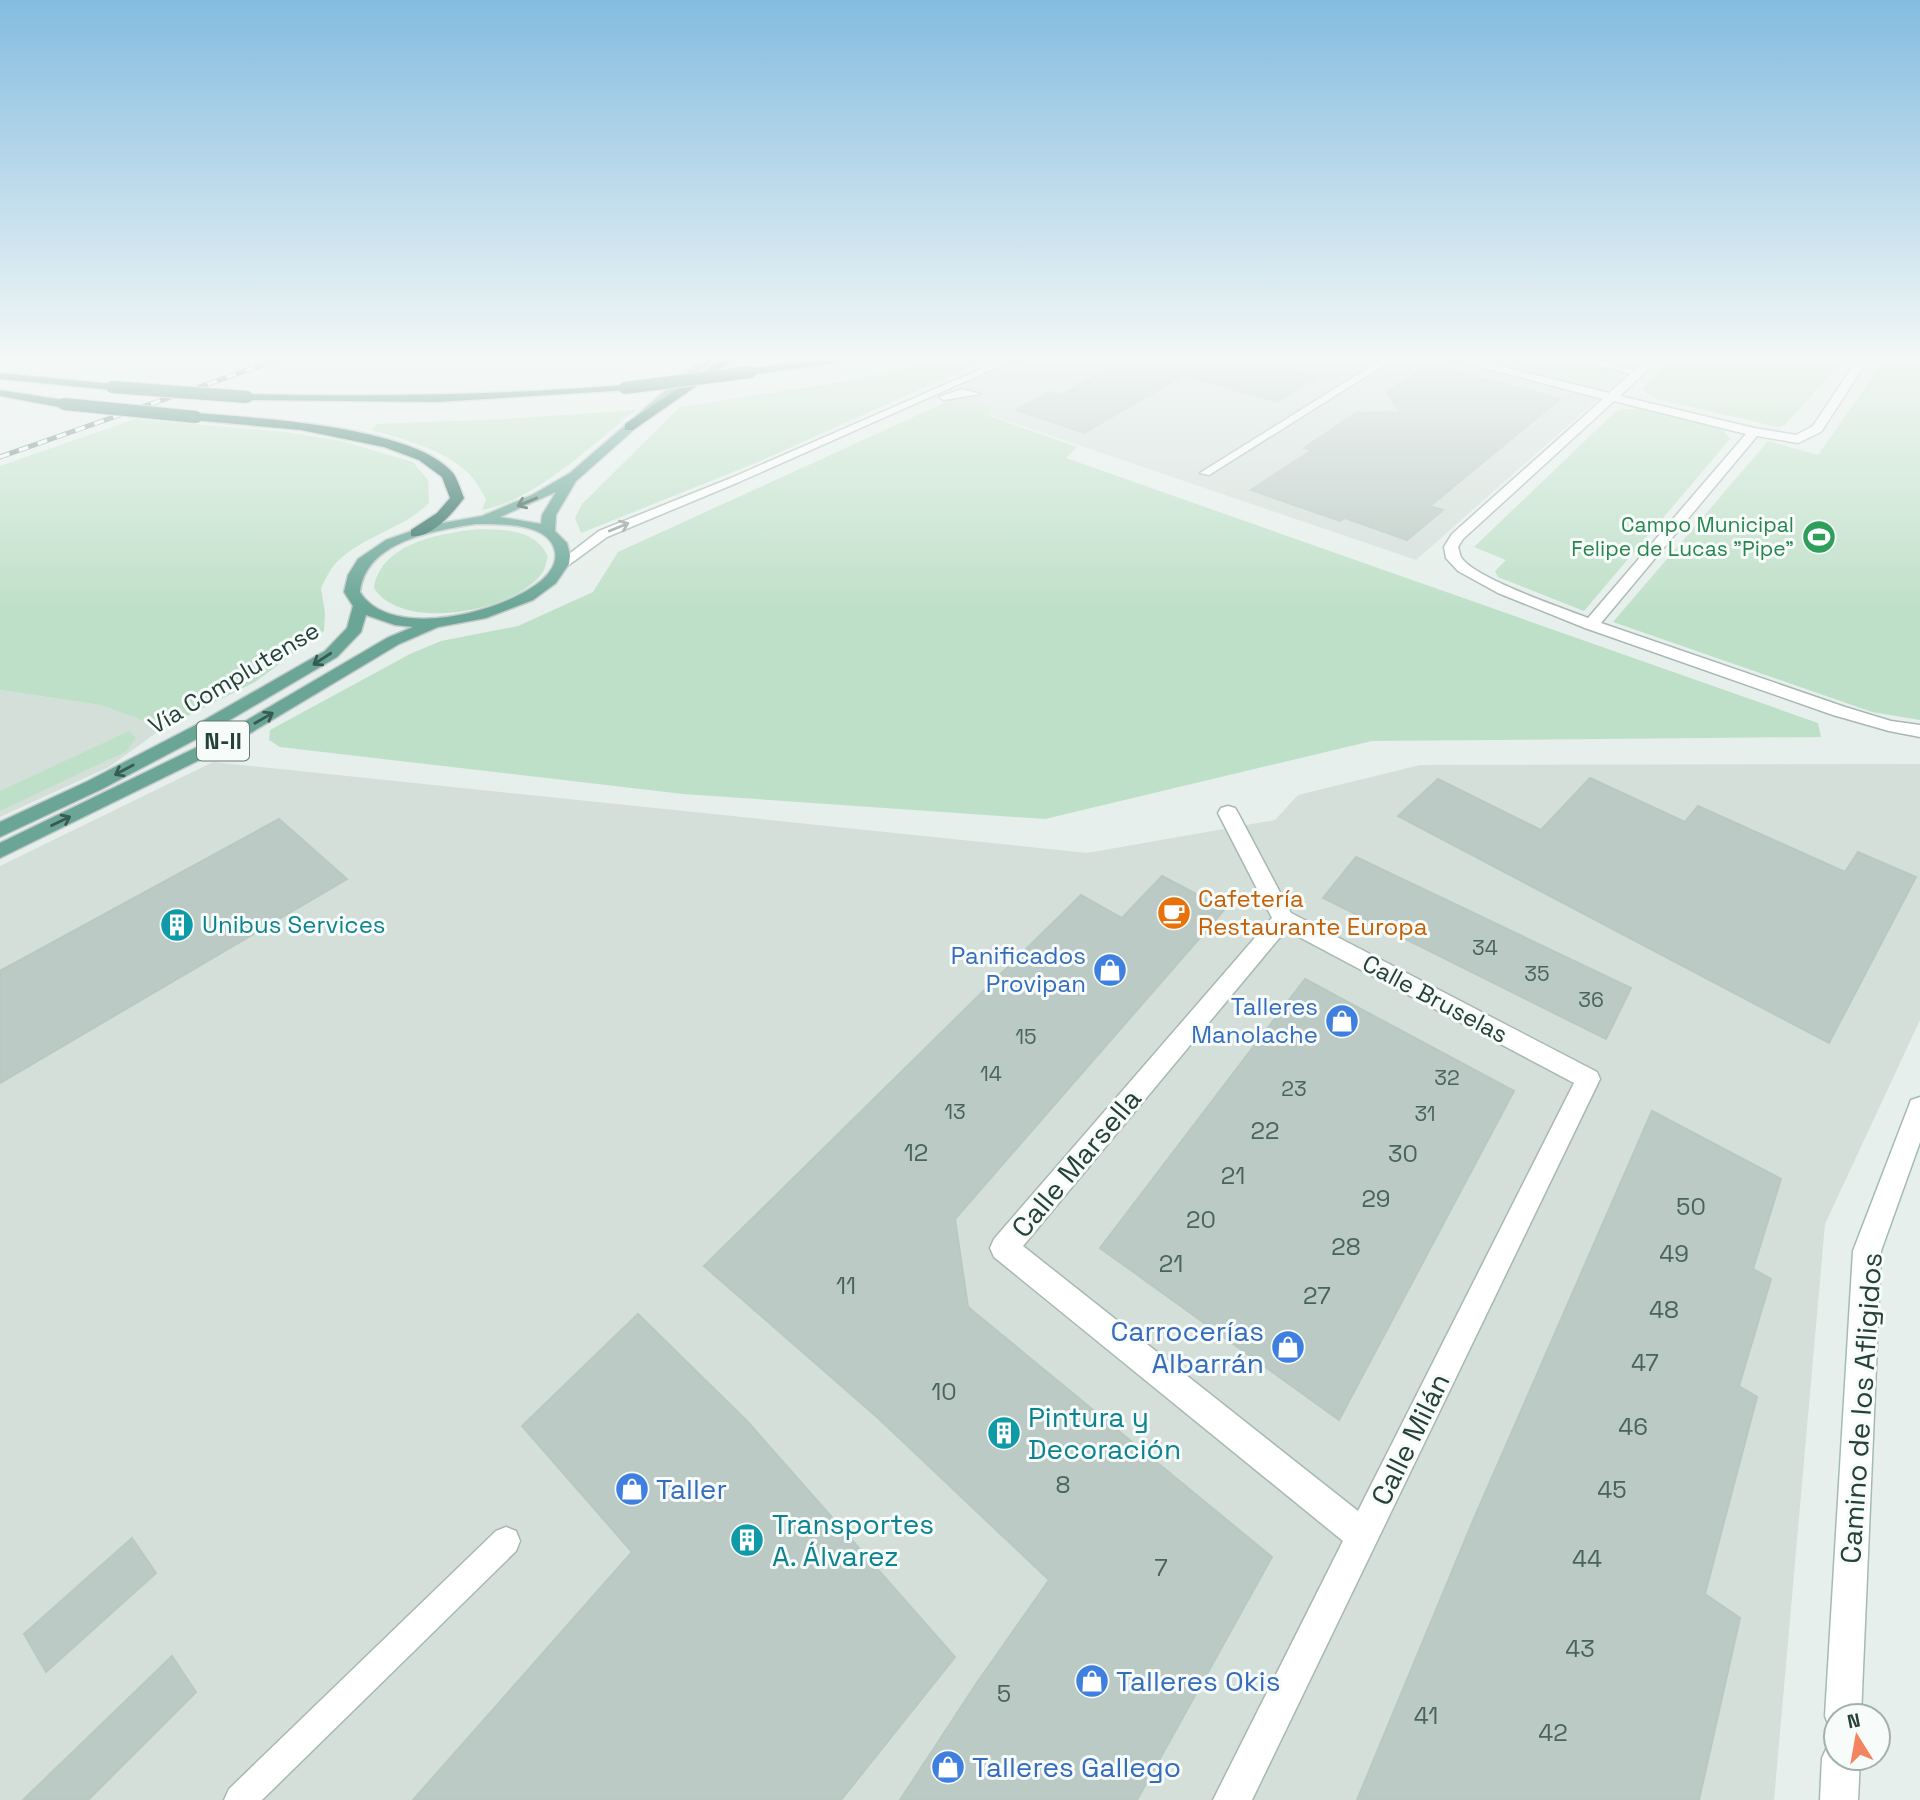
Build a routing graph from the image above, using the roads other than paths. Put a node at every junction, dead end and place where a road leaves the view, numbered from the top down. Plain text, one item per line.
1 (381, 442) edge
2 (612, 442) edge
3 (822, 442) edge
4 (1255, 442) edge
5 (1562, 442) edge
6 (1746, 442) edge
7 (1205, 473) dead end
8 (575, 476) junction
9 (475, 520) junction
10 (548, 532) junction
11 (416, 533) junction
12 (562, 564) junction
13 (361, 606) junction
14 (442, 622) junction
15 (1591, 625) junction
16 (1920, 731) edge
17 (1228, 813) dead end
18 (0, 830) edge
19 (0, 851) edge
20 (1283, 919) junction
21 (1588, 1079) joint
22 (1920, 1108) edge
23 (1363, 1536) junction
24 (506, 1541) dead end
25 (1844, 1702) edge
26 (1840, 1772) edge
27 (240, 1800) edge
28 (1232, 1800) edge
29 (1839, 1800) edge

1 - 11 highway, bridge
2 - 8 main road
12 -> 3 lane
4 - 7 lane
5 - 15 street
6 - 15 street
8 -> 9 main road
8 - 10 main road
9 - 10 main road
9 - 11 main road
10 - 12 main road
11 - 13 main road
12 - 14 main road
13 - 14 main road
13 -> 18 main road, Vía Complutense
19 -> 14 main road, Vía Complutense / N-II
15 - 16 street
17 - 20 street
20 - 21 street, Calle Bruselas
20 - 23 street, Calle Marsella
21 - 23 street, Calle Milán
22 - 25 street, Camino de los Afligidos
23 - 28 street, Calle Milán
24 - 27 lane
26 - 29 street

